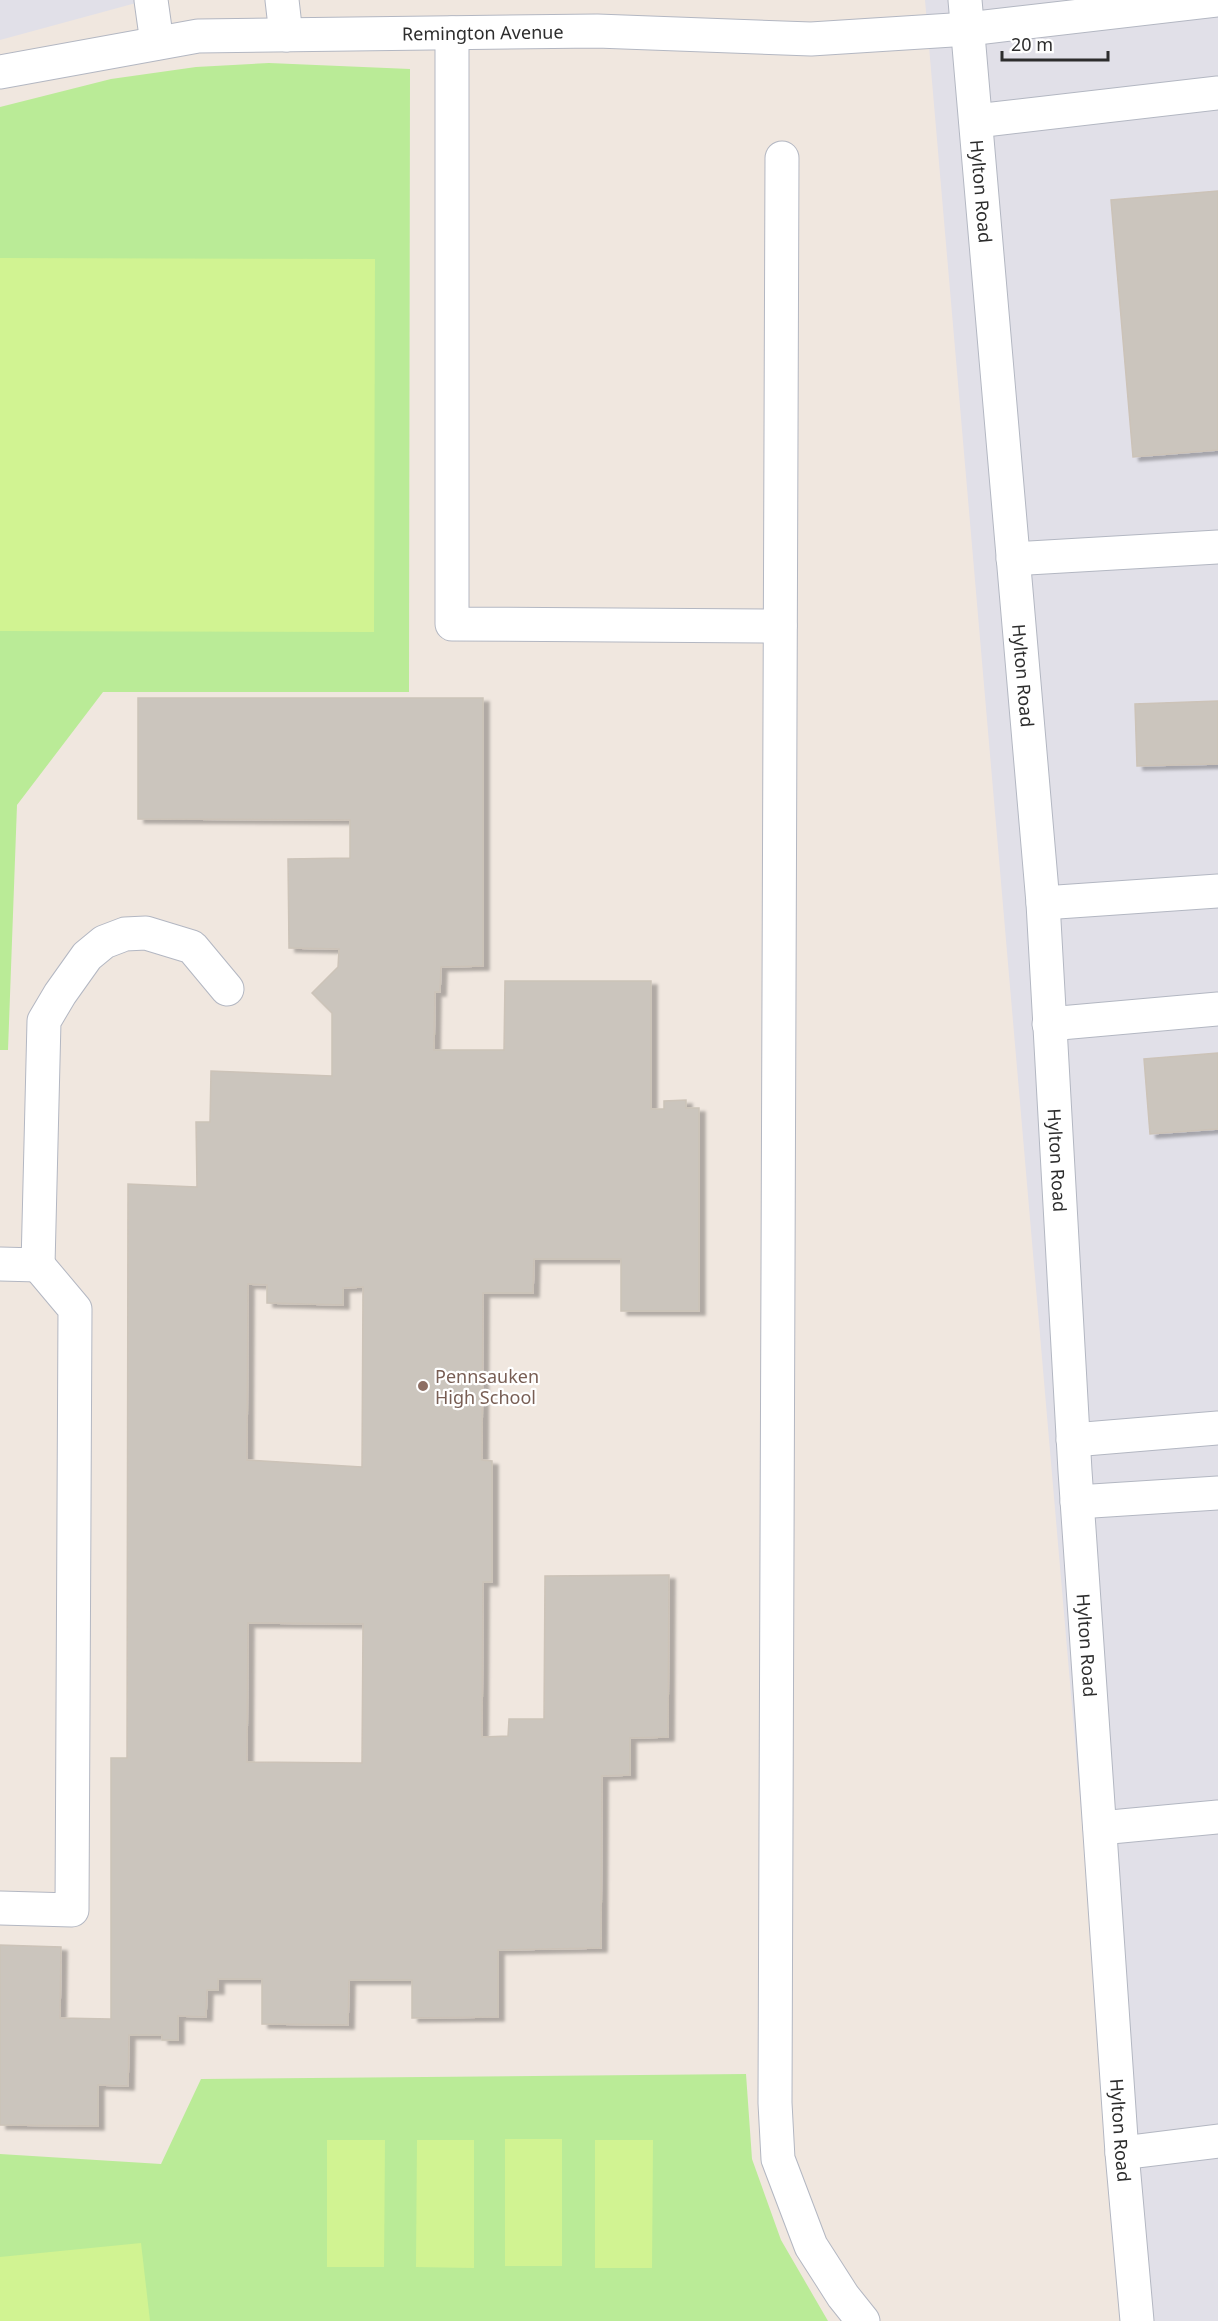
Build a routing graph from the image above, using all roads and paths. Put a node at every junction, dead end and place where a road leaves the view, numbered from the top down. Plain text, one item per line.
1 (151, 0) edge
2 (282, 0) edge
3 (1218, 0) edge
4 (967, 14) edge
5 (452, 33) junction
6 (286, 35) junction
7 (157, 43) junction
8 (0, 72) edge
9 (1218, 93) edge
10 (976, 121) junction
11 (782, 158) dead end
12 (1218, 547) edge
13 (1013, 559) junction
14 (780, 626) junction
15 (1218, 891) edge
16 (1043, 903) junction
17 (227, 989) dead end
18 (1218, 1010) edge
19 (1049, 1024) junction
20 (0, 1264) edge
21 (38, 1265) junction
22 (1218, 1428) edge
23 (1073, 1440) junction
24 (1218, 1492) edge
25 (1077, 1502) junction
26 (1218, 1817) edge
27 (1100, 1828) junction
28 (0, 1908) edge
29 (1218, 2141) edge
30 (1122, 2153) junction
31 (863, 2321) edge
32 (1137, 2321) edge

1 - 7 street
2 - 6 street
3 - 4 street, Remington Avenue
4 - 5 street, Remington Avenue
4 - 10 street, Hylton Road
5 - 6 street, Remington Avenue
5 - 14 street
6 - 7 street, Remington Avenue
7 - 8 street, Remington Avenue
9 - 10 street
10 - 13 street, Hylton Road
11 - 14 street
12 - 13 street
13 - 16 street, Hylton Road
14 - 31 street
15 - 16 street
16 - 19 street, Hylton Road
17 - 21 street
18 - 19 street
19 - 23 street, Hylton Road
20 - 21 street
21 - 28 street
22 - 23 street
23 - 25 street, Hylton Road
24 - 25 street
25 - 27 street, Hylton Road
26 - 27 street
27 - 30 street, Hylton Road
29 - 30 street
30 - 32 street, Hylton Road

